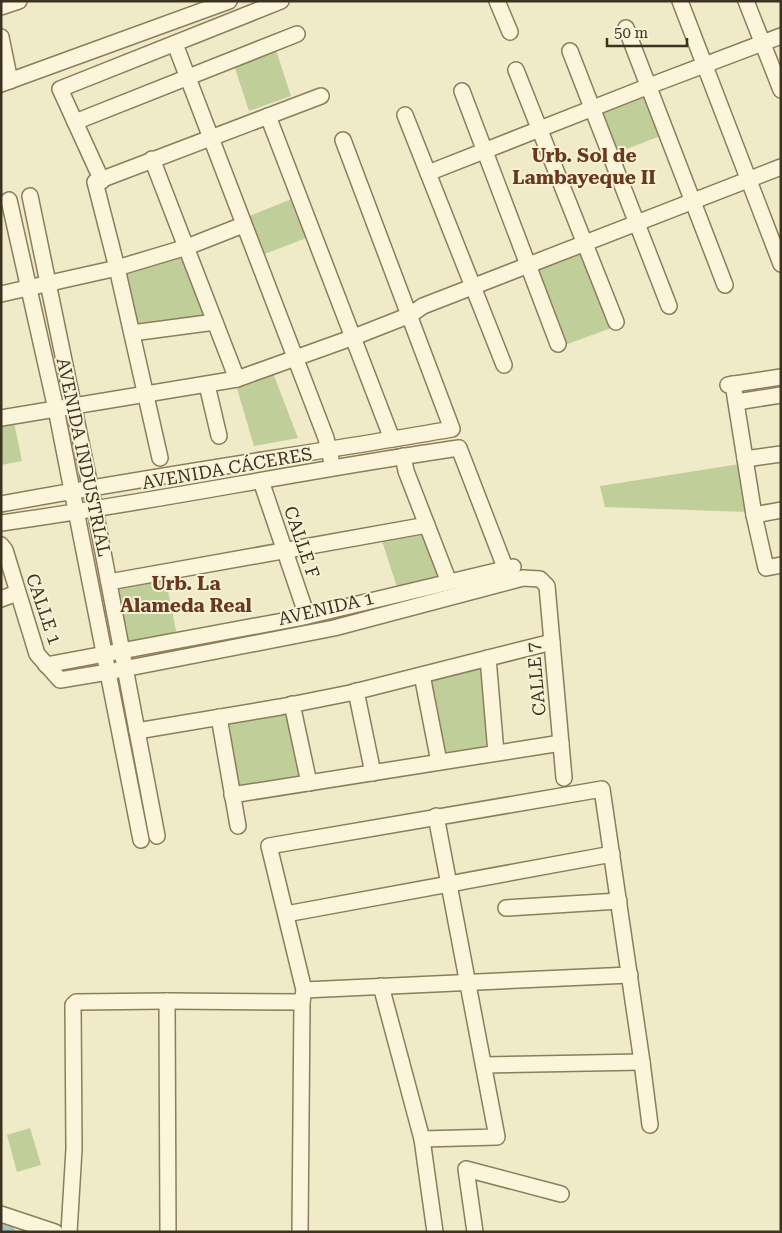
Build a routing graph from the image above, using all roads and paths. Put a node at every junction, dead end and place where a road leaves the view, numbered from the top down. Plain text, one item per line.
1 (19, 1) edge
2 (229, 1) edge
3 (281, 1) edge
4 (498, 1) edge
5 (680, 1) edge
6 (746, 1) edge
7 (1, 7) edge
8 (626, 28) dead end
9 (510, 32) dead end
10 (297, 34) dead end
11 (1, 36) edge
12 (781, 36) edge
13 (762, 43) junction
14 (175, 44) junction
15 (570, 51) dead end
16 (704, 66) junction
17 (516, 70) dead end
18 (187, 78) junction
19 (6, 83) edge
20 (649, 86) junction
21 (781, 90) edge
22 (462, 91) dead end
23 (321, 96) dead end
24 (593, 108) junction
25 (406, 115) dead end
26 (268, 116) junction
27 (75, 122) junction
28 (540, 129) junction
29 (210, 138) junction
30 (343, 140) dead end
31 (485, 150) junction
32 (152, 159) junction
33 (781, 167) edge
34 (428, 173) junction
35 (748, 180) junction
36 (102, 181) junction
37 (30, 196) dead end
38 (9, 200) dead end
39 (693, 201) junction
40 (637, 223) junction
41 (243, 225) junction
42 (585, 243) junction
43 (187, 247) junction
44 (781, 264) edge
45 (528, 265) junction
46 (117, 268) junction
47 (48, 284) junction
48 (725, 285) dead end
49 (473, 286) junction
50 (29, 288) junction
51 (1, 294) edge
52 (669, 306) dead end
53 (410, 315) junction
54 (215, 322) junction
55 (616, 322) dead end
56 (132, 333) junction
57 (354, 337) junction
58 (558, 344) dead end
59 (296, 359) junction
60 (504, 365) dead end
61 (781, 377) edge
62 (237, 379) junction
63 (207, 385) junction
64 (146, 395) junction
65 (781, 395) edge
66 (736, 402) junction
67 (74, 406) junction
68 (56, 409) junction
69 (1, 418) edge
70 (219, 436) dead end
71 (392, 439) junction
72 (330, 450) junction
73 (781, 454) edge
74 (404, 456) junction
75 (160, 458) dead end
76 (745, 459) junction
77 (333, 469) junction
78 (261, 481) junction
79 (91, 488) junction
80 (73, 490) junction
81 (1, 504) edge
82 (95, 510) junction
83 (781, 510) edge
84 (77, 512) junction
85 (754, 516) junction
86 (1, 524) edge
87 (427, 526) junction
88 (1, 545) edge
89 (285, 550) junction
90 (508, 565) joint
91 (773, 566) edge
92 (447, 577) dead end
93 (540, 579) joint
94 (109, 582) junction
95 (17, 593) junction
96 (1, 599) edge
97 (307, 616) junction
98 (552, 642) junction
99 (122, 651) junction
100 (104, 654) junction
101 (488, 658) junction
102 (46, 665) junction
103 (125, 668) junction
104 (108, 672) junction
105 (422, 675) junction
106 (60, 680) joint
107 (356, 691) junction
108 (292, 704) junction
109 (219, 717) junction
110 (137, 731) junction
111 (561, 743) junction
112 (496, 753) junction
113 (439, 762) junction
114 (373, 773) junction
115 (564, 778) dead end
116 (309, 782) junction
117 (232, 795) junction
118 (436, 816) junction
119 (238, 826) dead end
120 (157, 836) dead end
121 (140, 840) dead end
122 (612, 854) junction
123 (449, 884) junction
124 (619, 901) junction
125 (506, 908) dead end
126 (286, 914) junction
127 (630, 976) junction
128 (468, 982) junction
129 (381, 986) junction
130 (303, 996) junction
131 (167, 1001) junction
132 (642, 1062) junction
133 (484, 1065) junction
134 (650, 1125) dead end
135 (422, 1139) junction
136 (561, 1194) dead end
137 (1, 1214) edge
138 (55, 1232) edge
139 (69, 1232) edge
140 (168, 1232) edge
141 (300, 1232) edge
142 (435, 1232) edge
143 (474, 1232) edge

1 - 7 street
2 - 19 street
3 - 14 street
4 - 9 street
5 - 16 street
6 - 13 street
8 - 20 street
10 - 18 street
11 - 19 street
12 - 13 street
13 - 16 street
13 - 21 street
14 - 18 street
14 - 27 street
15 - 24 street
16 - 20 street
16 - 35 street
17 - 28 street
18 - 27 street
18 - 29 street
20 - 24 street
20 - 39 street
22 - 31 street
23 - 26 street
24 - 28 street
24 - 40 street
25 - 34 street
26 - 29 street
26 - 57 street
27 - 36 street
28 - 31 street
28 - 42 street
29 - 32 street
29 - 41 street
30 - 53 street
31 - 34 street
31 - 45 street
32 - 36 street
32 - 43 street
33 - 35 street
34 - 49 street
35 - 39 street
35 - 44 street
36 - 46 street
37 - 47 street, AVENIDA INDUSTRIAL
38 - 50 street, AVENIDA INDUSTRIAL
39 - 40 street
39 - 48 street
40 - 42 street
40 - 52 street
41 - 43 street
41 - 59 street
42 - 45 street
42 - 55 street
43 - 46 street
43 - 54 street
45 - 49 street
45 - 58 street
46 - 47 street
46 - 56 street
47 - 50 street
47 - 67 street, AVENIDA INDUSTRIAL
49 - 53 street
49 - 60 street
50 - 51 street
50 - 68 street, AVENIDA INDUSTRIAL
53 - 57 street
53 - 71 street, AVENIDA CÁCERES
54 - 56 street
54 - 62 street
56 - 64 street
57 - 59 street
57 - 71 street
59 - 62 street
59 - 72 street
61 - 66 street
62 - 63 street
63 - 64 street
63 - 70 street
64 - 67 street
64 - 75 street
65 - 66 street
66 - 76 street
67 - 68 street
67 - 79 street, AVENIDA INDUSTRIAL
68 - 69 street
68 - 80 street, AVENIDA INDUSTRIAL
71 - 72 street, AVENIDA CÁCERES
72 - 77 street
72 - 79 street, AVENIDA CÁCERES
73 - 76 street
74 - 77 street, AVENIDA CÁCERES
74 - 87 street
74 - 90 street, AVENIDA CÁCERES
76 - 85 street
77 - 78 street, AVENIDA CÁCERES
78 - 82 street, AVENIDA CÁCERES
78 - 89 street, CALLE F
79 - 80 street, AVENIDA CÁCERES
79 - 82 street, AVENIDA INDUSTRIAL
80 - 81 street, AVENIDA CÁCERES
80 - 84 street, AVENIDA INDUSTRIAL
82 - 84 street, AVENIDA CÁCERES
82 - 94 street, AVENIDA INDUSTRIAL
83 - 85 street
84 - 86 street, AVENIDA CÁCERES
84 - 100 street, AVENIDA INDUSTRIAL
85 - 91 street
87 - 89 street
87 - 92 street
88 - 95 street, CALLE 1
89 - 94 street
89 - 97 street, CALLE F
90 - 97 street, AVENIDA 1
93 - 98 street, CALLE 7
93 - 103 street, AVENIDA 1
94 - 99 street, AVENIDA INDUSTRIAL
95 - 96 street
95 - 102 street, CALLE 1
97 - 99 street, AVENIDA 1
98 - 101 street
98 - 111 street, CALLE 7
99 - 100 street, AVENIDA 1
99 - 103 street, AVENIDA INDUSTRIAL
100 - 102 street, AVENIDA 1
100 - 104 street, AVENIDA INDUSTRIAL
101 - 105 street
101 - 112 street
102 - 106 street, CALLE 1
103 - 104 street, AVENIDA 1
103 - 110 street, AVENIDA INDUSTRIAL
104 - 106 street, AVENIDA 1
104 - 121 street, AVENIDA INDUSTRIAL
105 - 107 street
105 - 113 street
107 - 108 street
107 - 114 street
108 - 109 street
108 - 116 street
109 - 110 street
109 - 117 street
110 - 120 street, AVENIDA INDUSTRIAL
111 - 112 street
111 - 115 street, CALLE 7
112 - 113 street
113 - 114 street
114 - 116 street
116 - 117 street
117 - 119 street
118 - 122 street
118 - 123 street
118 - 126 street
122 - 123 street
122 - 124 street
123 - 126 street
123 - 128 street
124 - 125 street
124 - 127 street
126 - 130 street
127 - 128 street
127 - 132 street
128 - 129 street
128 - 133 street
129 - 130 street
129 - 135 street
130 - 131 street
130 - 141 street
131 - 139 street
131 - 140 street
132 - 133 street
132 - 134 street
133 - 135 street
135 - 142 street
136 - 143 street
137 - 138 street

